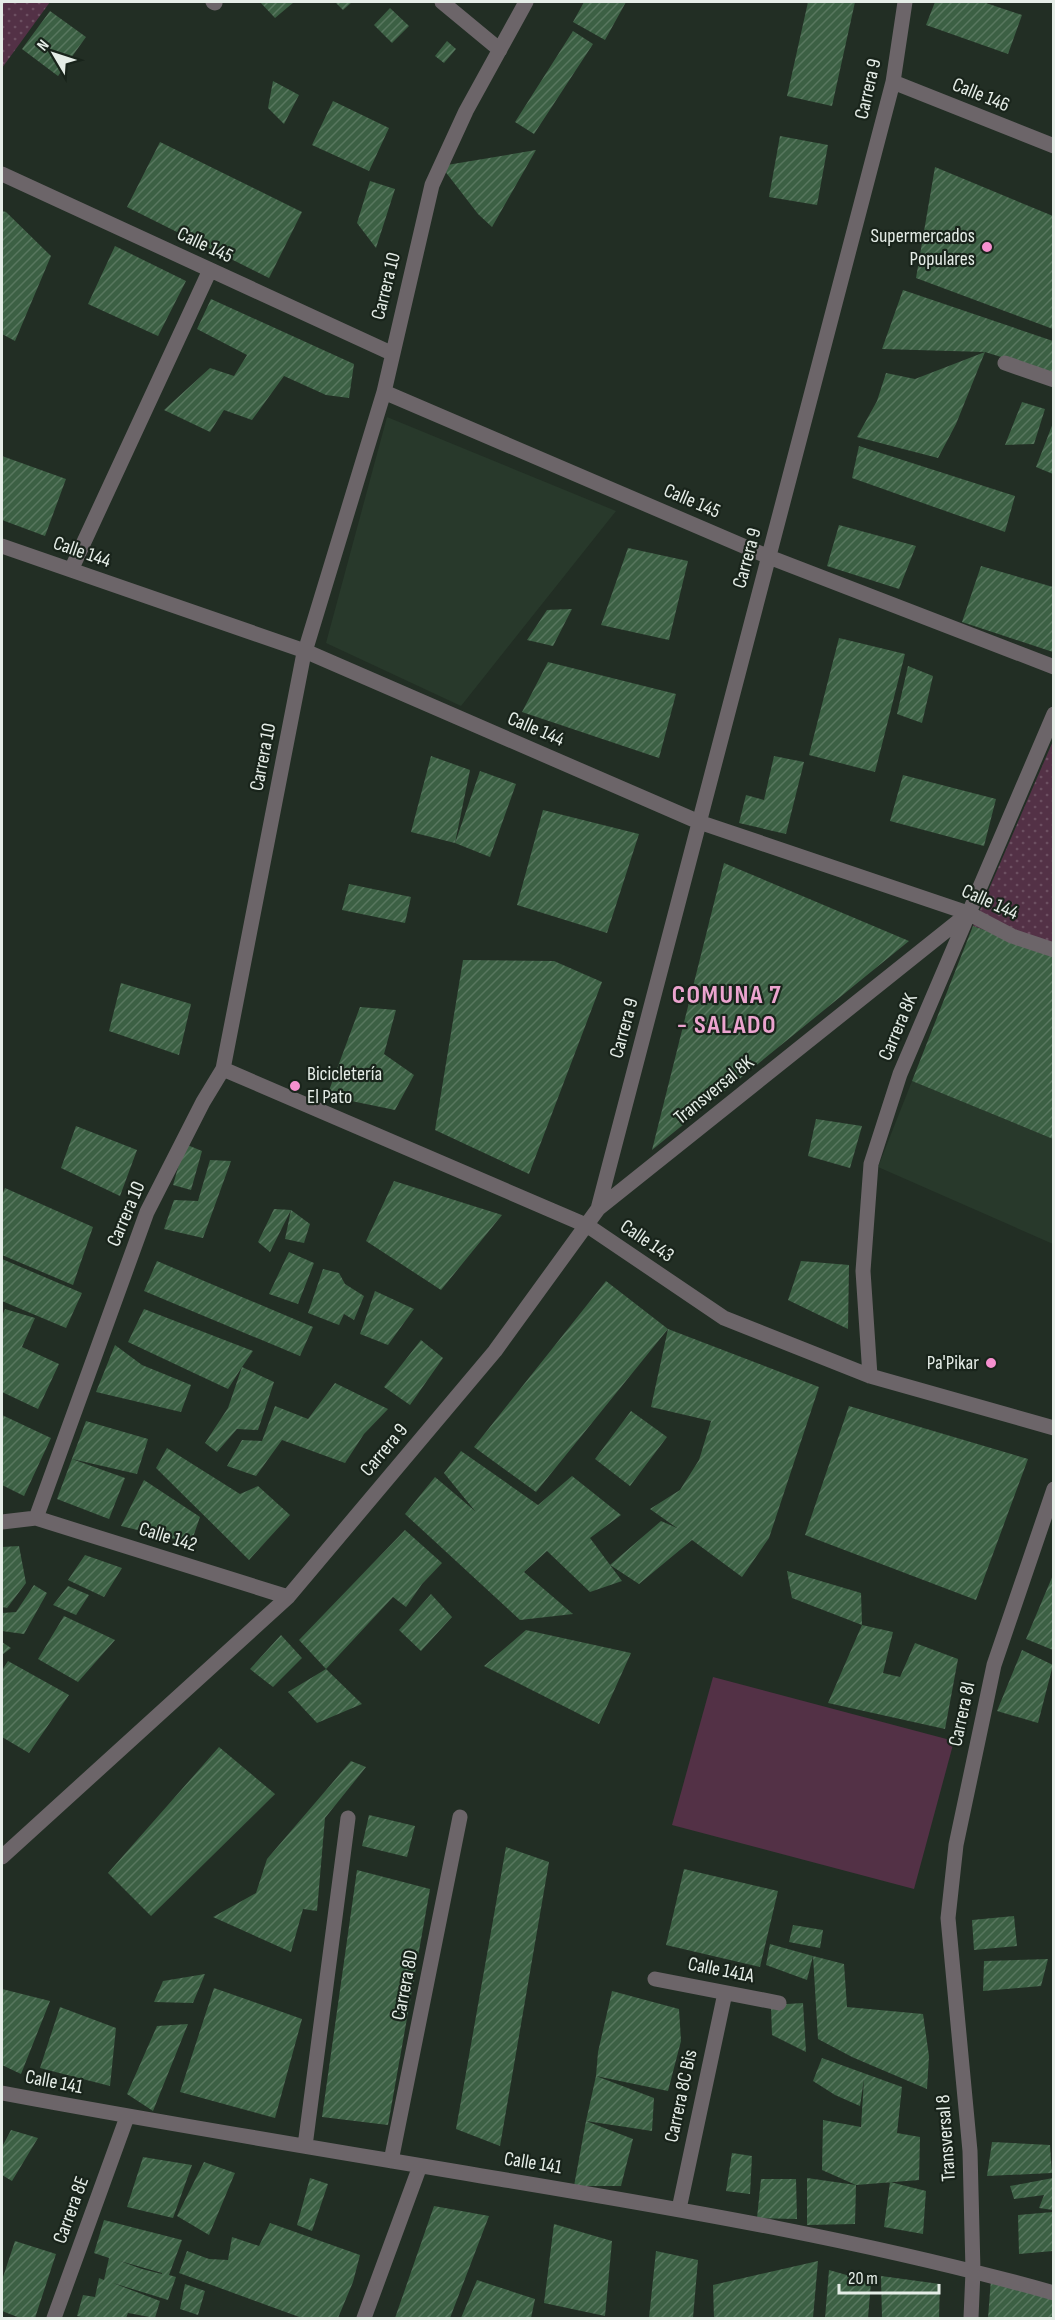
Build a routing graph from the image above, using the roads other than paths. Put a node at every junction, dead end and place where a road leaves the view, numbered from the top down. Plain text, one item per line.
1 (441, 2) edge
2 (526, 2) edge
3 (905, 2) edge
4 (500, 50) junction
5 (893, 82) junction
6 (1053, 146) edge
7 (2, 174) edge
8 (210, 270) junction
9 (392, 353) junction
10 (1005, 363) dead end
11 (1053, 380) edge
12 (384, 392) junction
13 (2, 546) edge
14 (769, 557) junction
15 (71, 570) junction
16 (305, 651) junction
17 (1053, 667) edge
18 (1053, 714) edge
19 (699, 822) junction
20 (968, 913) junction
21 (1053, 950) edge
22 (224, 1069) junction
23 (598, 1209) junction
24 (588, 1226) junction
25 (870, 1376) junction
26 (1053, 1428) edge
27 (1053, 1489) edge
28 (36, 1518) junction
29 (2, 1522) edge
30 (288, 1597) junction
31 (460, 1817) dead end
32 (348, 1818) dead end
33 (2, 1857) edge
34 (951, 1955) joint
35 (655, 1978) dead end
36 (725, 1993) junction
37 (779, 2003) dead end
38 (2, 2093) edge
39 (127, 2117) junction
40 (306, 2146) junction
41 (391, 2161) junction
42 (420, 2166) junction
43 (679, 2209) junction
44 (973, 2271) junction
45 (1053, 2293) edge
46 (54, 2319) edge
47 (364, 2319) edge
48 (971, 2319) edge

1 - 4 street
2 - 4 street, Carrera 10
3 - 5 street, Carrera 9
4 - 9 street, Carrera 10
5 - 6 street, Calle 146
5 - 14 street, Carrera 9
7 - 8 street, Calle 145
8 - 9 street, Calle 145
8 - 15 street
9 - 12 street, Carrera 10
10 - 11 street
12 - 14 street, Calle 145
12 - 16 street, Carrera 10
13 - 15 street, Calle 144
14 - 17 street, Calle 145
14 - 19 street, Carrera 9
15 - 16 street, Calle 144
16 - 19 street, Calle 144
16 - 22 street, Carrera 10
18 - 20 street, Carrera 8K
19 - 20 street, Calle 144
19 - 23 street, Carrera 9
20 - 21 street, Calle 144
20 - 23 street, Transversal 8K
20 - 25 street, Carrera 8K
22 - 24 street, Calle 143
22 - 28 street, Carrera 10
23 - 24 street, Carrera 9
24 - 25 street, Calle 143
24 - 30 street, Carrera 9
25 - 26 street, Calle 143
27 - 34 street, Carrera 8I
28 - 29 street
28 - 30 street, Calle 142
30 - 33 street, Carrera 9
31 - 41 street, Carrera 8D
32 - 40 street
34 - 44 street, Transversal 8
35 - 36 street, Calle 141A
36 - 37 street, Calle 141A
36 - 43 street, Carrera 8C Bis
38 - 39 street, Calle 141
39 - 40 street, Calle 141
39 - 46 street, Carrera 8E
40 - 41 street, Calle 141
41 - 42 street, Calle 141
42 - 43 street, Calle 141
42 - 47 street
43 - 44 street, Calle 141
44 - 45 street, Calle 141
44 - 48 street, Transversal 8

